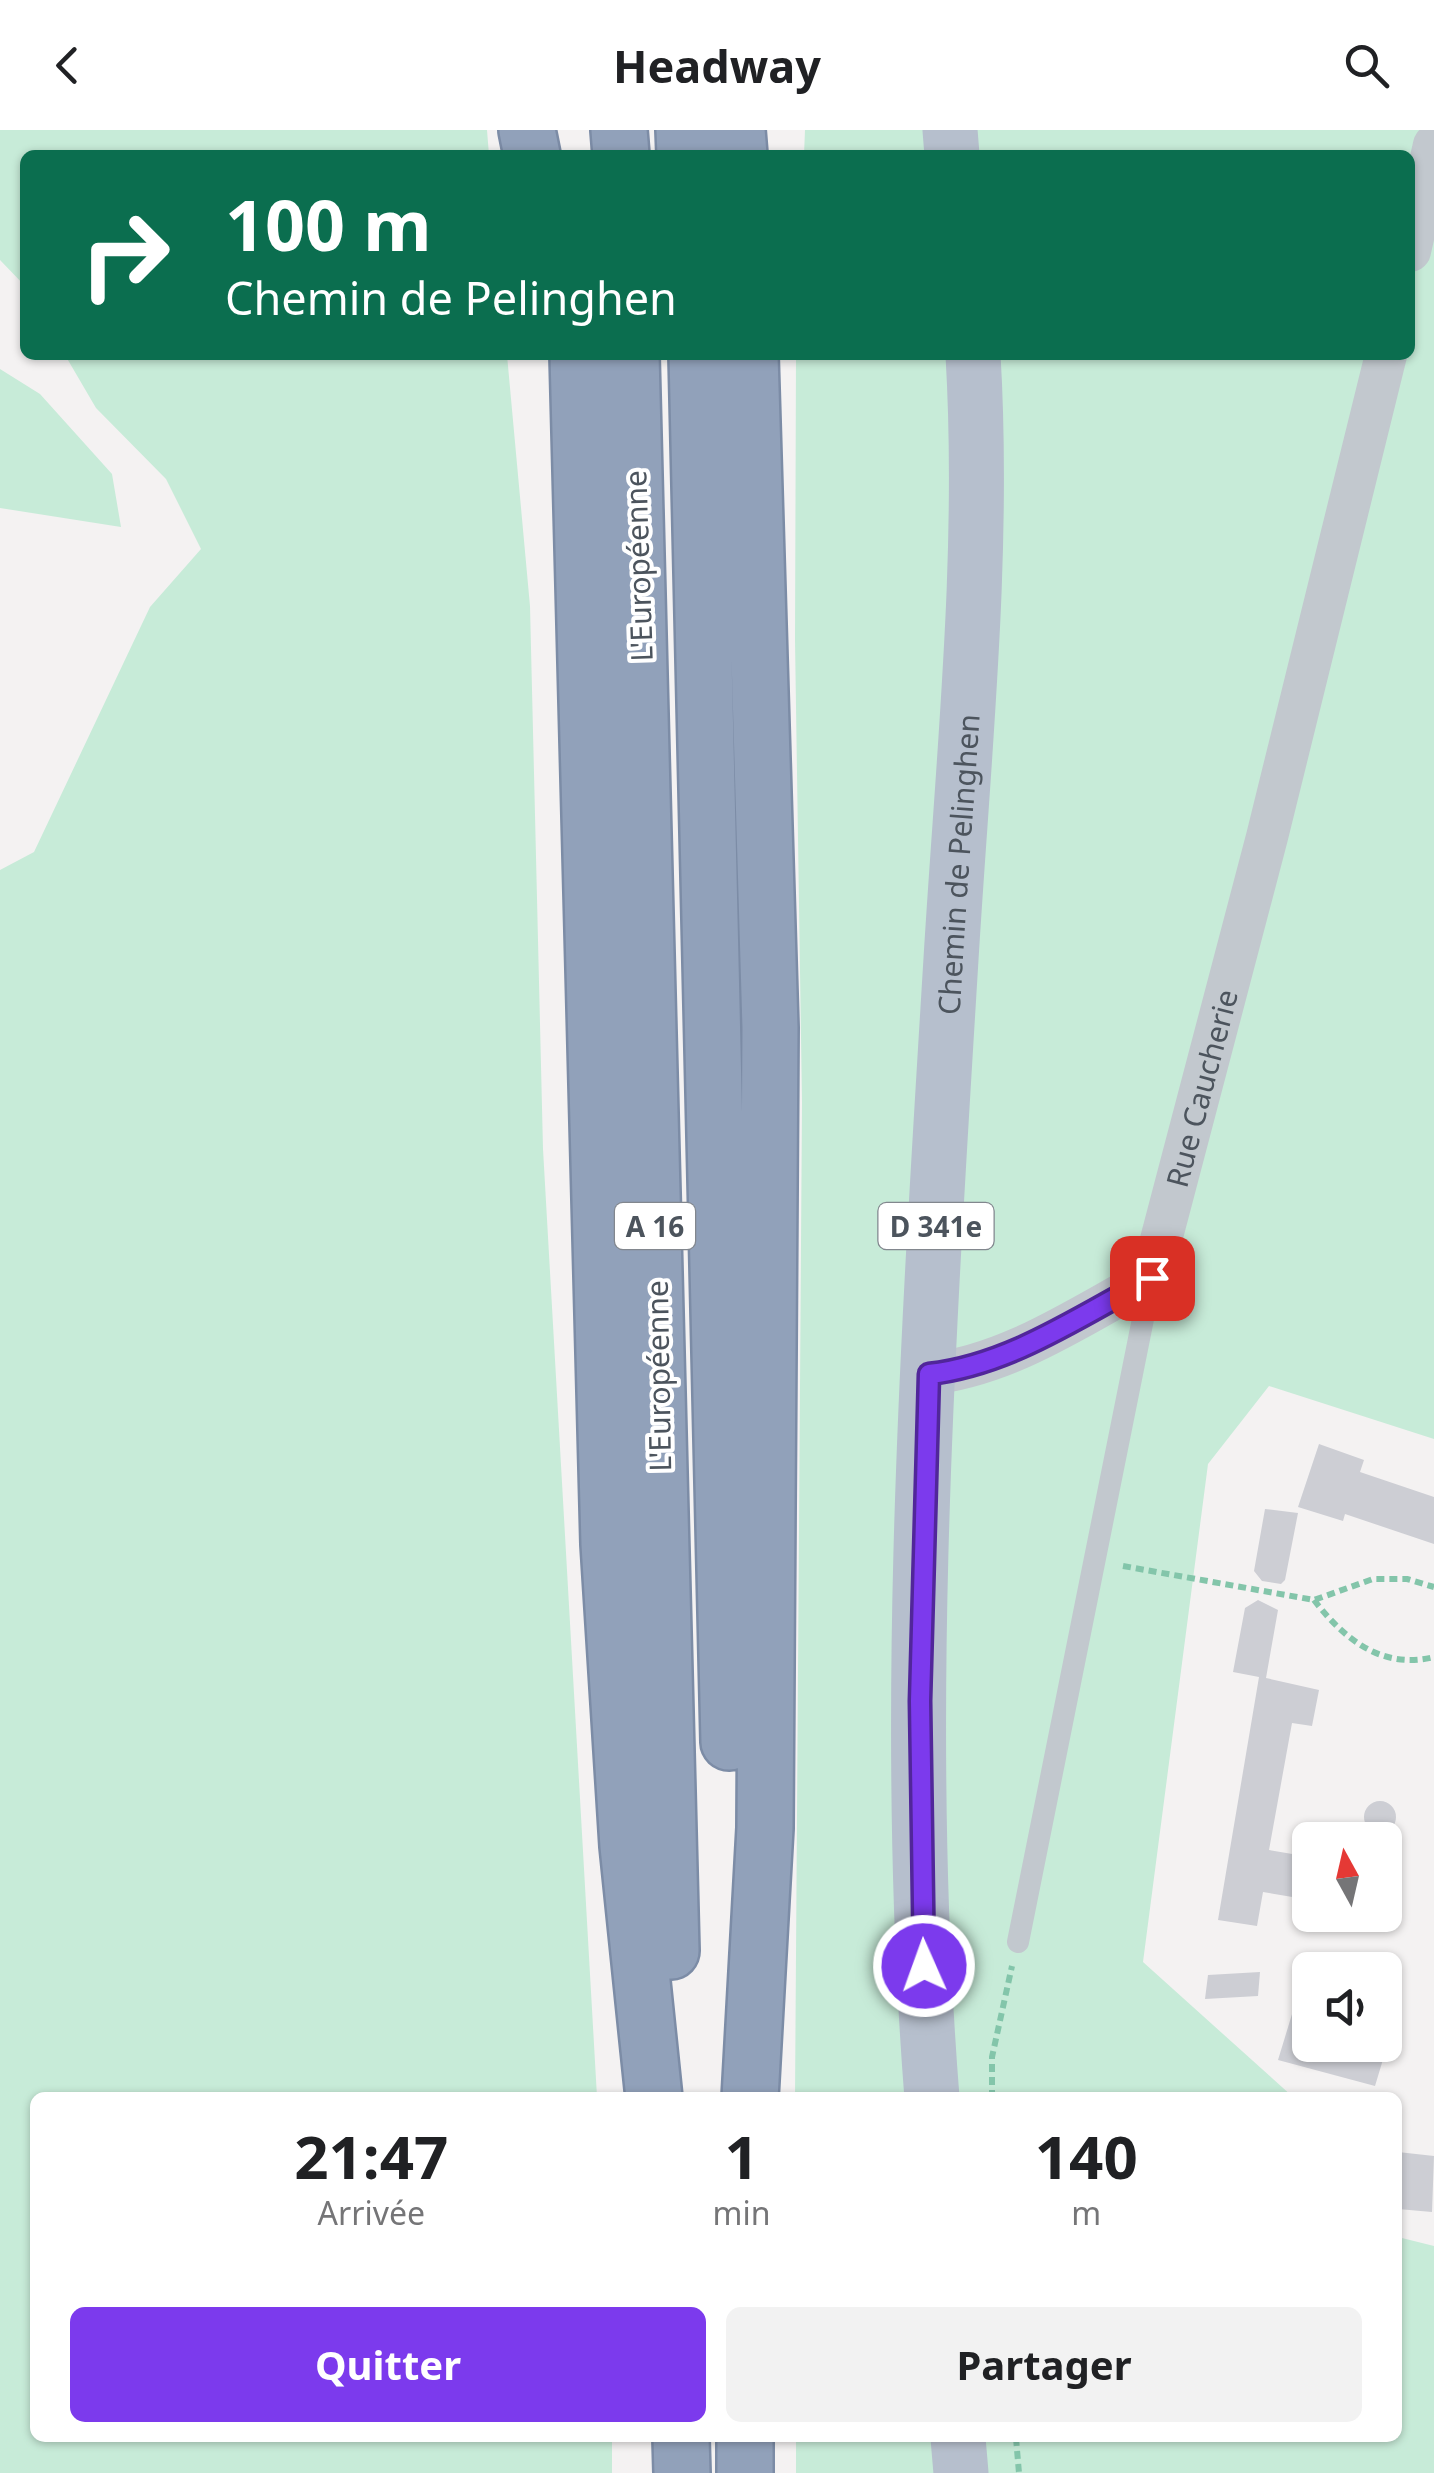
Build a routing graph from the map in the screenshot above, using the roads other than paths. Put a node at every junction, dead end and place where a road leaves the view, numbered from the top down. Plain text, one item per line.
1 (1434, 145) edge
2 (1415, 229) edge
3 (559, 360) edge
4 (578, 360) edge
5 (631, 360) edge
6 (697, 360) edge
7 (750, 360) edge
8 (772, 360) edge
9 (973, 360) edge
10 (1385, 360) edge
11 (585, 565) junction
12 (761, 656) junction
13 (1152, 1278) junction
14 (929, 1374) junction
15 (1018, 1942) road end
16 (653, 2092) edge
17 (674, 2092) edge
18 (737, 2092) edge
19 (750, 2092) edge
20 (932, 2092) edge
21 (682, 2442) edge
22 (745, 2442) edge
23 (958, 2442) edge
24 (682, 2473) edge
25 (746, 2473) edge
26 (961, 2473) edge

1 - 2 street
3 - 11 highway
4 - 11 highway
5 - 17 highway, L'Européenne / A 16
6 - 18 highway, L'Européenne / A 16
7 - 12 highway
8 - 12 highway
9 - 14 main road, Chemin de Pelinghen / D 341e
10 - 13 street, Rue Caucherie
11 - 16 highway
12 - 19 highway
13 - 14 street
13 - 15 lane, Rue Caucherie
14 - 20 main road, Chemin de Pelinghen / D 341e
21 - 24 highway
22 - 25 highway
23 - 26 main road

